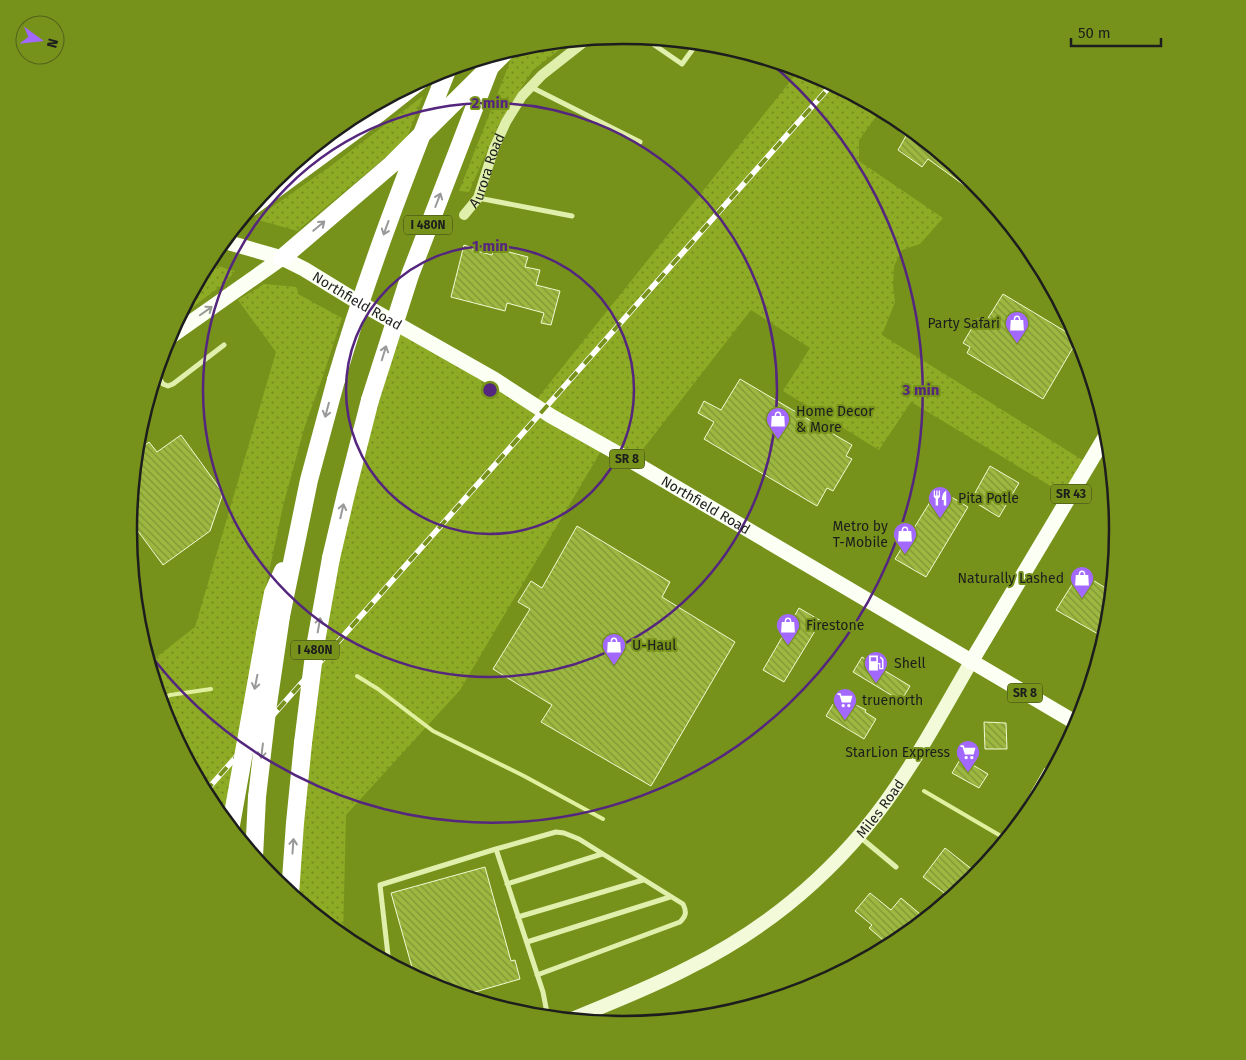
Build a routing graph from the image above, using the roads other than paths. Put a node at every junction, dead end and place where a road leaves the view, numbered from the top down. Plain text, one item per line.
1 (659, 45) edge
2 (579, 46) edge
3 (693, 49) edge
4 (498, 60) edge
5 (492, 62) edge
6 (444, 78) edge
7 (530, 87) junction
8 (393, 102) edge
9 (640, 142) dead end
10 (278, 187) edge
11 (478, 198) junction
12 (464, 215) dead end
13 (572, 216) dead end
14 (231, 243) edge
15 (282, 258) junction
16 (181, 329) edge
17 (224, 345) dead end
18 (161, 381) edge
19 (1101, 443) edge
20 (296, 541) junction
21 (971, 662) junction
22 (1070, 720) edge
23 (232, 819) edge
24 (859, 836) junction
25 (255, 848) edge
26 (496, 850) junction
27 (602, 854) junction
28 (896, 867) dead end
29 (643, 880) junction
30 (507, 884) junction
31 (291, 885) edge
32 (670, 897) junction
33 (518, 917) junction
34 (527, 942) junction
35 (388, 955) edge
36 (537, 975) junction
37 (546, 1010) edge
38 (583, 1014) edge

1 - 3 lane
2 - 7 street, Aurora Road
15 -> 4 highway
31 -> 5 highway, I 480N, bridge
6 -> 20 highway, I 480N, bridge
7 - 9 lane
7 - 11 street, Aurora Road
8 - 10 highway
11 - 12 street, Aurora Road
11 - 13 lane
14 - 15 main road, Northfield Road / SR 8
16 -> 15 main road
15 - 21 main road, Northfield Road / SR 8
17 - 18 lane
19 - 21 main road, Miles Road / SR 43
20 -> 23 highway, bridge
20 -> 25 highway, I 480N, bridge
21 - 22 main road, Northfield Road / SR 8
21 - 24 main road, Miles Road
24 - 28 lane
24 - 38 main road, Miles Road
26 - 27 lane
26 - 30 lane
26 - 35 lane
27 - 29 lane
27 - 30 lane
29 - 32 lane
29 - 33 lane
30 - 33 lane
32 - 34 lane
32 - 36 lane
33 - 34 lane
34 - 36 lane
36 - 37 lane

